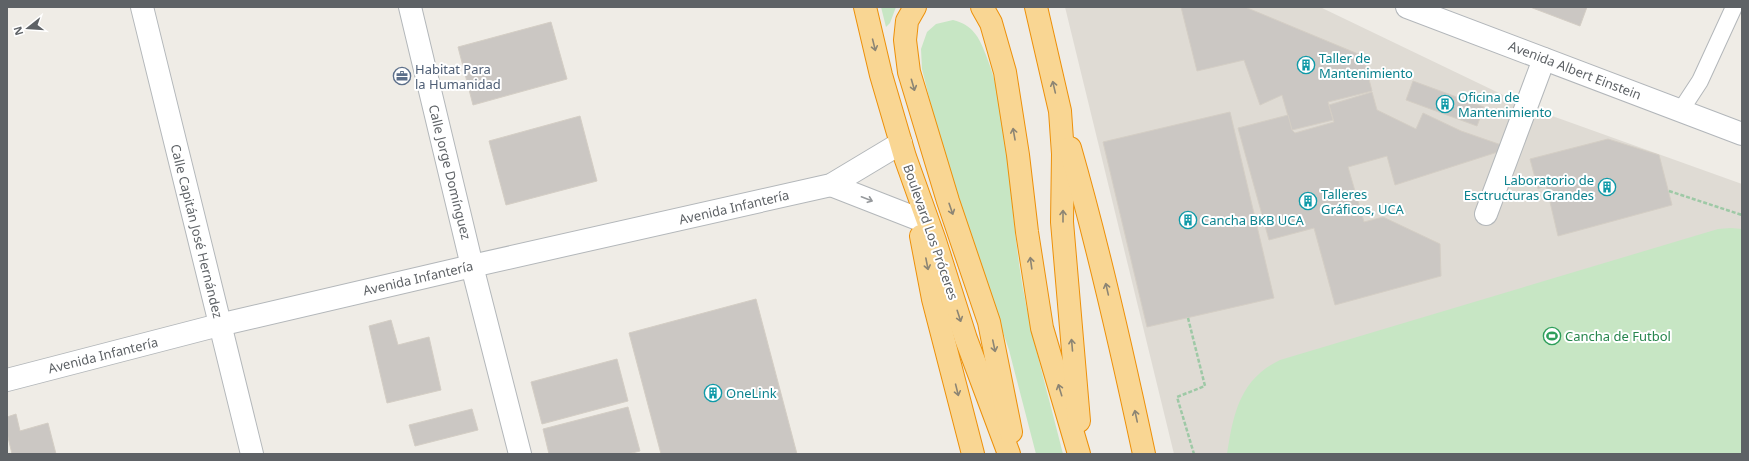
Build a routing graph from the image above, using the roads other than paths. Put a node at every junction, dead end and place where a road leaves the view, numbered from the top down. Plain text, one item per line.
1 (142, 7) edge
2 (410, 7) edge
3 (865, 7) edge
4 (915, 7) edge
5 (982, 7) edge
6 (1036, 7) edge
7 (1408, 7) edge
8 (1734, 7) edge
9 (1544, 59) junction
10 (1681, 110) junction
11 (1060, 111) junction
12 (1742, 134) edge
13 (903, 150) junction
14 (831, 185) junction
15 (1486, 214) dead end
16 (918, 219) junction
17 (472, 266) junction
18 (219, 325) junction
19 (7, 380) edge
20 (252, 454) edge
21 (520, 454) edge
22 (973, 454) edge
23 (1009, 454) edge
24 (1014, 454) edge
25 (1080, 454) edge
26 (1144, 454) edge

1 - 18 street, Calle Capitán José Hernández
2 - 17 street, Calle Jorge Domínguez
3 -> 13 highway, Boulevard Los Próceres
4 -> 24 highway
25 -> 5 highway
11 -> 6 highway
7 - 9 street, Avenida Albert Einstein
8 - 10 lane
9 - 10 street, Avenida Albert Einstein
9 - 15 street
10 - 12 street, Avenida Albert Einstein
25 -> 11 highway
26 -> 11 highway
13 - 14 street, Avenida Infantería
13 - 16 highway
13 -> 23 highway, Boulevard Los Próceres
14 -> 16 street
14 - 17 street, Avenida Infantería
16 -> 22 highway
17 - 18 street, Avenida Infantería
17 - 21 street, Calle Jorge Domínguez
18 - 19 street, Avenida Infantería
18 - 20 street, Calle Capitán José Hernández

